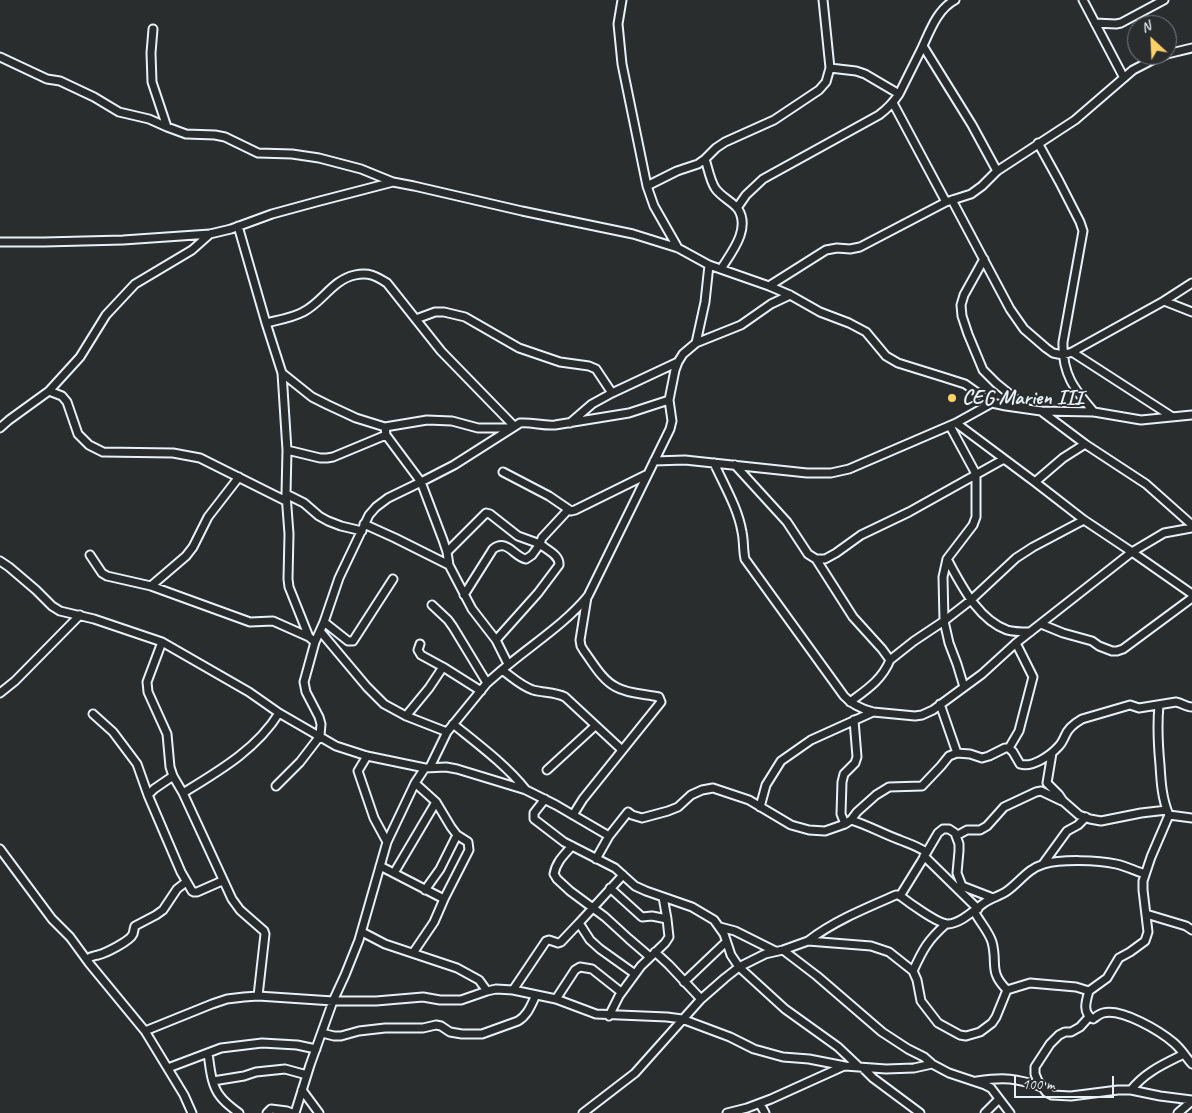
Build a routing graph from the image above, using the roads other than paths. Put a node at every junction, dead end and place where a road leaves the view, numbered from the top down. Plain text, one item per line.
1 (622, 0) edge
2 (823, 0) edge
3 (955, 0) edge
4 (1083, 0) edge
5 (1164, 0) edge
6 (1095, 23) junction
7 (153, 29) dead end
8 (923, 46) junction
9 (1192, 49) edge
10 (1177, 52) edge
11 (0, 57) edge
12 (1143, 65) edge
13 (830, 68) junction
14 (1124, 78) junction
15 (899, 94) junction
16 (893, 103) junction
17 (167, 127) junction
18 (1038, 143) junction
19 (705, 159) junction
20 (997, 171) junction
21 (393, 182) junction
22 (647, 186) junction
23 (949, 201) junction
24 (737, 208) junction
25 (238, 226) junction
26 (210, 234) junction
27 (0, 242) edge
28 (678, 248) junction
29 (984, 259) junction
30 (709, 265) junction
31 (721, 269) junction
32 (1192, 283) edge
33 (769, 286) junction
34 (790, 295) junction
35 (1164, 301) junction
36 (1192, 312) edge
37 (416, 319) junction
38 (266, 323) junction
39 (696, 343) junction
40 (1072, 352) junction
41 (1062, 355) junction
42 (678, 362) junction
43 (282, 373) junction
44 (49, 391) junction
45 (612, 393) junction
46 (669, 400) junction
47 (992, 402) junction
48 (1029, 409) junction
49 (1041, 411) junction
50 (1094, 412) junction
51 (1192, 414) edge
52 (1172, 416) junction
53 (570, 423) junction
54 (953, 425) junction
55 (385, 427) junction
56 (513, 427) junction
57 (0, 428) edge
58 (386, 435) junction
59 (1086, 444) junction
60 (288, 450) junction
61 (1004, 459) junction
62 (654, 461) junction
63 (714, 463) junction
64 (735, 465) junction
65 (503, 472) dead end
66 (976, 474) junction
67 (646, 475) junction
68 (239, 478) junction
69 (421, 482) junction
70 (1035, 482) junction
71 (286, 497) junction
72 (568, 510) junction
73 (1084, 520) junction
74 (1192, 526) edge
75 (363, 527) junction
76 (540, 544) junction
77 (447, 552) junction
78 (1132, 552) junction
79 (90, 555) dead end
80 (816, 559) junction
81 (947, 559) junction
82 (0, 561) edge
83 (449, 565) junction
84 (393, 579) dead end
85 (150, 586) junction
86 (1192, 594) edge
87 (464, 595) junction
88 (588, 596) junction
89 (1192, 598) edge
90 (971, 600) junction
91 (432, 605) dead end
92 (80, 615) junction
93 (324, 622) junction
94 (944, 622) junction
95 (1041, 624) junction
96 (320, 631) junction
97 (1030, 632) junction
98 (312, 640) junction
99 (496, 640) junction
100 (162, 642) junction
101 (1016, 643) junction
102 (420, 644) dead end
103 (890, 660) junction
104 (508, 664) junction
105 (443, 667) junction
106 (502, 670) junction
107 (486, 683) junction
108 (964, 687) junction
109 (481, 691) junction
110 (0, 694) edge
111 (850, 702) junction
112 (940, 704) junction
113 (1159, 705) junction
114 (1192, 707) edge
115 (279, 712) junction
116 (873, 712) junction
117 (93, 714) dead end
118 (406, 716) junction
119 (854, 720) junction
120 (453, 724) junction
121 (595, 726) junction
122 (447, 732) junction
123 (320, 736) junction
124 (1009, 748) junction
125 (621, 749) junction
126 (957, 753) junction
127 (1052, 753) junction
128 (367, 756) junction
129 (428, 768) junction
130 (547, 770) dead end
131 (173, 776) junction
132 (415, 783) junction
133 (276, 786) dead end
134 (526, 790) junction
135 (183, 793) junction
136 (148, 795) junction
137 (545, 799) junction
138 (1063, 801) junction
139 (436, 802) junction
140 (760, 807) junction
141 (1168, 813) junction
142 (573, 815) junction
143 (1086, 817) junction
144 (1192, 818) edge
145 (848, 822) junction
146 (457, 835) junction
147 (609, 836) junction
148 (956, 836) junction
149 (386, 842) junction
150 (572, 846) junction
151 (0, 849) edge
152 (925, 854) junction
153 (596, 859) junction
154 (1043, 864) junction
155 (380, 866) junction
156 (394, 874) junction
157 (1145, 874) junction
158 (623, 875) junction
159 (222, 881) junction
160 (186, 882) junction
161 (610, 888) junction
162 (425, 890) junction
163 (900, 896) junction
164 (662, 898) junction
165 (994, 898) junction
166 (444, 899) junction
167 (592, 907) junction
168 (976, 910) junction
169 (1146, 914) junction
170 (667, 918) junction
171 (579, 923) junction
172 (946, 924) junction
173 (720, 927) junction
174 (1192, 930) edge
175 (362, 932) junction
176 (808, 941) junction
177 (726, 942) junction
178 (784, 950) junction
179 (775, 951) junction
180 (413, 954) junction
181 (652, 954) junction
182 (87, 959) junction
183 (740, 967) junction
184 (913, 971) junction
185 (635, 974) junction
186 (684, 982) junction
187 (513, 990) junction
188 (1006, 990) junction
189 (487, 991) junction
190 (1089, 991) junction
191 (622, 992) junction
192 (536, 995) junction
193 (258, 996) junction
194 (556, 999) junction
195 (701, 999) junction
196 (333, 1001) junction
197 (609, 1016) junction
198 (1089, 1017) junction
199 (682, 1019) junction
200 (145, 1031) junction
201 (322, 1033) junction
202 (316, 1049) junction
203 (1192, 1050) edge
204 (208, 1053) junction
205 (1185, 1056) junction
206 (932, 1064) junction
207 (1192, 1064) edge
208 (845, 1066) junction
209 (860, 1067) junction
210 (168, 1068) junction
211 (307, 1075) junction
212 (974, 1081) junction
213 (213, 1082) junction
214 (1042, 1087) junction
215 (302, 1090) junction
216 (1131, 1090) junction
217 (999, 1099) junction
218 (1192, 1100) edge
219 (760, 1104) junction
220 (739, 1111) edge
221 (192, 1113) edge
222 (238, 1113) edge
223 (268, 1113) edge
224 (293, 1113) edge
225 (319, 1113) edge
226 (583, 1113) edge
227 (727, 1113) edge
228 (764, 1113) edge
229 (920, 1113) edge
230 (985, 1113) edge
231 (1010, 1113) edge
232 (1178, 1113) edge

1 - 22 street
2 - 13 street
3 - 8 street
4 - 6 street
5 - 6 street
6 - 14 street
7 - 17 street
8 - 15 street
8 - 20 street
9 - 10 street
11 - 17 street
12 - 14 street
13 - 15 street
13 - 19 street
14 - 18 street
15 - 16 street
16 - 23 street
16 - 24 street
17 - 21 street
18 - 20 street
18 - 41 street
19 - 22 street
19 - 24 street
20 - 23 street
21 - 25 street
21 - 28 street
22 - 28 street
23 - 29 street
23 - 33 street
24 - 31 street
25 - 26 street
25 - 38 street
26 - 27 street
26 - 44 street
28 - 30 street
29 - 41 street
29 - 48 street
30 - 31 street
30 - 39 street
31 - 33 street
32 - 35 street
33 - 34 street
34 - 39 street
34 - 47 street
35 - 36 street
35 - 40 street
37 - 38 street
37 - 45 street
37 - 56 street
38 - 43 street
39 - 42 street
40 - 41 street
40 - 52 street
41 - 50 street
42 - 45 street
42 - 46 street
43 - 55 street
43 - 60 street
44 - 57 street
44 - 68 street
45 - 53 street
46 - 53 street
46 - 62 street
47 - 48 street
47 - 54 street
48 - 49 street
49 - 50 street
49 - 59 street
50 - 52 street
51 - 52 street
53 - 56 street
54 - 61 street
54 - 64 street
54 - 66 street
55 - 56 street
55 - 58 street
56 - 69 street
58 - 60 street
58 - 69 street
59 - 70 street
59 - 74 street
60 - 71 street
61 - 66 street
61 - 70 street
62 - 63 street
62 - 67 street
63 - 64 street
63 - 111 street
64 - 80 street
65 - 72 street
66 - 80 street
66 - 81 street
67 - 72 street
67 - 88 street
68 - 71 street
68 - 85 street
69 - 75 street
69 - 77 street
70 - 73 street
71 - 75 street
71 - 98 street
72 - 76 street
73 - 78 street
73 - 90 street
74 - 78 street
75 - 83 street
75 - 93 street
76 - 77 street
76 - 87 street
76 - 99 street
77 - 83 street
78 - 86 street
78 - 95 street
79 - 85 street
80 - 103 street
81 - 90 street
81 - 94 street
82 - 92 street
83 - 87 street
84 - 93 street
85 - 98 street
87 - 99 street
88 - 104 street
88 - 125 street
89 - 95 street
90 - 94 street
90 - 97 street
91 - 107 street
92 - 100 street
92 - 110 street
93 - 96 street
94 - 103 street
94 - 108 street
95 - 97 street
96 - 98 street
96 - 118 street
97 - 101 street
98 - 123 street
99 - 104 street
100 - 115 street
100 - 131 street
101 - 108 street
101 - 124 street
102 - 105 street
103 - 111 street
104 - 106 street
105 - 109 street
105 - 118 street
106 - 107 street
106 - 121 street
107 - 109 street
108 - 112 street
109 - 120 street
111 - 116 street
112 - 116 street
112 - 126 street
113 - 114 street
113 - 127 street
113 - 141 street
115 - 123 street
115 - 135 street
116 - 119 street
117 - 136 street
118 - 122 street
119 - 140 street
119 - 145 street
120 - 122 street
120 - 134 street
121 - 125 street
121 - 130 street
122 - 129 street
123 - 128 street
123 - 133 street
124 - 126 street
124 - 127 street
125 - 142 street
126 - 145 street
127 - 138 street
128 - 129 street
128 - 149 street
129 - 132 street
129 - 134 street
131 - 135 street
131 - 136 street
132 - 139 street
132 - 149 street
134 - 137 street
135 - 159 street
136 - 160 street
137 - 142 street
137 - 150 street
138 - 143 street
138 - 148 street
139 - 146 street
139 - 156 street
140 - 145 street
140 - 147 street
141 - 143 street
141 - 144 street
141 - 157 street
142 - 147 street
143 - 154 street
145 - 152 street
146 - 162 street
146 - 166 street
147 - 153 street
148 - 152 street
148 - 165 street
149 - 155 street
150 - 153 street
150 - 167 street
151 - 182 street
152 - 163 street
152 - 168 street
153 - 158 street
154 - 157 street
154 - 165 street
155 - 156 street
155 - 175 street
156 - 162 street
157 - 169 street
158 - 161 street
158 - 164 street
159 - 160 street
159 - 193 street
160 - 182 street
161 - 167 street
161 - 170 street
162 - 166 street
163 - 172 street
163 - 176 street
164 - 170 street
164 - 173 street
165 - 168 street
166 - 180 street
167 - 171 street
167 - 181 street
168 - 172 street
168 - 188 street
169 - 174 street
169 - 190 street
170 - 181 street
171 - 185 street
171 - 187 street
172 - 184 street
173 - 177 street
173 - 179 street
175 - 180 street
175 - 196 street
176 - 178 street
176 - 184 street
177 - 183 street
177 - 186 street
178 - 179 street
178 - 206 street
179 - 183 street
180 - 189 street
181 - 185 street
181 - 186 street
182 - 200 street
183 - 195 street
183 - 209 street
184 - 188 street
185 - 191 street
186 - 195 street
187 - 189 street
187 - 192 street
188 - 190 street
189 - 196 street
190 - 198 street
191 - 194 street
191 - 197 street
192 - 194 street
192 - 201 street
193 - 196 street
193 - 200 street
194 - 197 street
195 - 199 street
196 - 201 street
197 - 199 street
198 - 205 street
198 - 214 street
199 - 208 street
199 - 226 street
200 - 210 street
201 - 202 street
202 - 204 street
202 - 211 street
203 - 205 street
204 - 210 street
204 - 213 street
205 - 207 street
205 - 216 street
206 - 209 street
206 - 212 street
208 - 209 street
208 - 219 street
209 - 229 street
210 - 221 street
211 - 213 street
211 - 215 street
212 - 214 street
212 - 217 street
213 - 222 street
214 - 216 street
215 - 224 street
215 - 225 street
216 - 218 street
217 - 230 street
217 - 231 street
218 - 232 street
219 - 220 street
219 - 228 street
220 - 227 street
223 - 224 street

